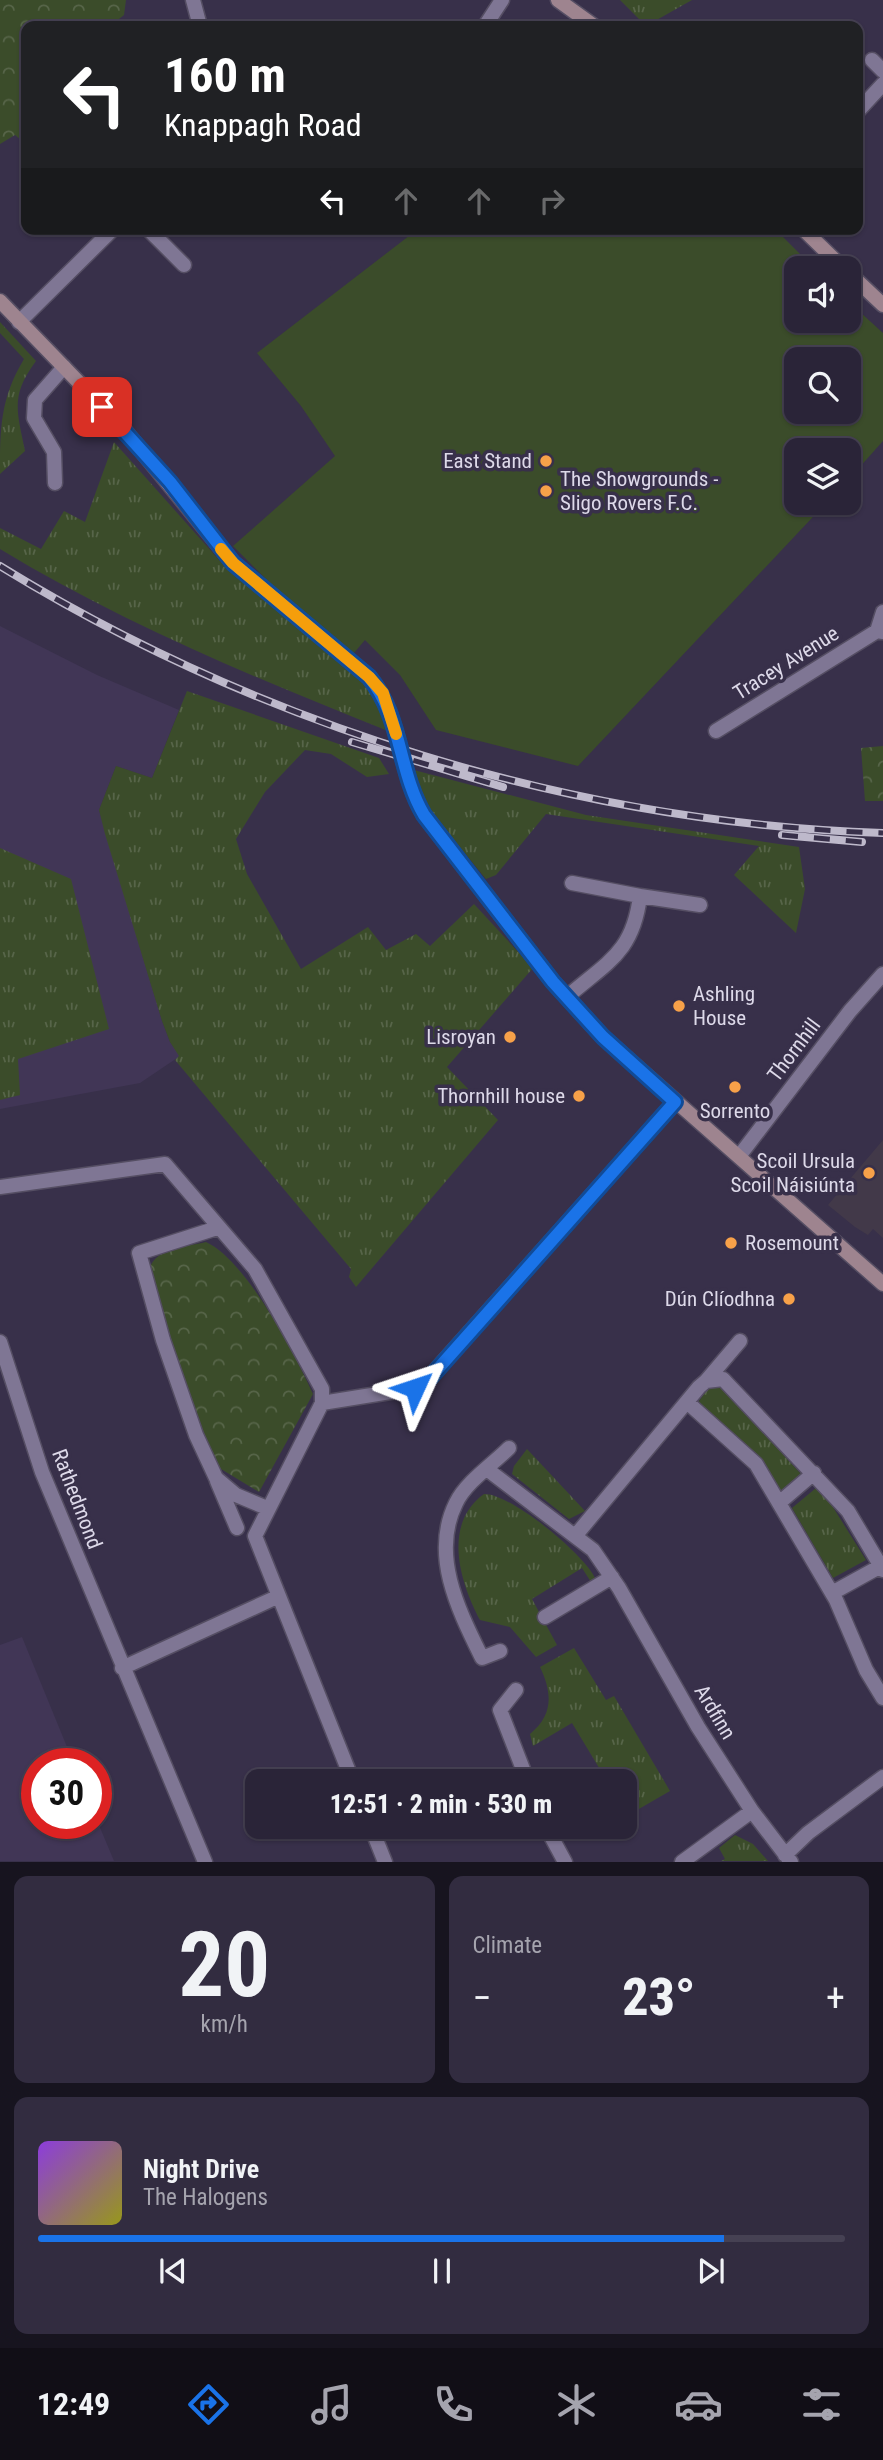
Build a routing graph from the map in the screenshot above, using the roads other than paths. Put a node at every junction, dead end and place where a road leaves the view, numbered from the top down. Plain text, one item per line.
1 (193, 0) edge
2 (502, 0) edge
3 (558, 0) edge
4 (199, 21) edge
5 (488, 21) edge
6 (587, 21) edge
7 (872, 60) dead end
8 (883, 71) edge
9 (883, 84) edge
10 (863, 106) edge
11 (107, 235) edge
12 (154, 235) edge
13 (809, 235) edge
14 (831, 256) edge
15 (184, 265) dead end
16 (861, 284) edge
17 (0, 301) edge
18 (883, 305) edge
19 (19, 321) junction
20 (64, 367) junction
21 (55, 482) dead end
22 (883, 612) edge
23 (880, 632) edge
24 (716, 731) dead end
25 (572, 883) dead end
26 (640, 896) junction
27 (700, 905) dead end
28 (883, 974) edge
29 (567, 996) junction
30 (675, 1102) junction
31 (740, 1155) junction
32 (0, 1187) edge
33 (217, 1228) junction
34 (883, 1284) edge
35 (740, 1341) dead end
36 (0, 1342) edge
37 (706, 1381) junction
38 (687, 1402) junction
39 (323, 1403) junction
40 (509, 1448) dead end
41 (488, 1470) junction
42 (814, 1473) junction
43 (216, 1478) junction
44 (779, 1503) junction
45 (267, 1508) junction
46 (237, 1528) dead end
47 (576, 1535) junction
48 (882, 1568) edge
49 (612, 1577) junction
50 (832, 1593) junction
51 (277, 1597) junction
52 (545, 1617) dead end
53 (500, 1651) dead end
54 (122, 1668) junction
55 (516, 1690) dead end
56 (883, 1698) edge
57 (348, 1769) edge
58 (523, 1769) edge
59 (883, 1777) edge
60 (752, 1811) junction
61 (376, 1839) edge
62 (553, 1839) edge
63 (788, 1858) edge
64 (205, 1861) edge
65 (384, 1861) edge
66 (565, 1861) edge
67 (682, 1861) edge

1 - 4 street
2 - 5 street
3 - 6 main road
7 - 8 street
9 - 10 street
11 - 19 street
12 - 15 street
13 - 14 main road
16 - 18 main road
17 - 19 main road
19 - 20 main road
20 - 21 street
20 - 29 main road
22 - 23 street, Tracey Avenue
23 - 24 street, Tracey Avenue
25 - 26 street
26 - 27 street
26 - 29 street
28 - 31 street, Thornhill
29 - 30 main road
30 - 31 main road
30 - 39 street
31 - 34 main road
32 - 33 street
33 - 39 street
33 - 43 street
35 - 37 street
36 - 54 street, Rathedmond
37 - 38 street
37 - 42 street
38 - 44 street
38 - 47 street
39 - 45 street
40 - 41 street
41 - 47 street, Ardfinn
41 - 53 street
42 - 44 street
42 - 48 street
43 - 45 street
43 - 46 street
44 - 50 street
45 - 51 street
47 - 49 street, Ardfinn
48 - 50 street
49 - 52 street
49 - 60 street, Ardfinn
50 - 56 street
51 - 54 street
51 - 57 street
54 - 64 street, Rathedmond
55 - 58 street
59 - 63 street
60 - 63 street, Ardfinn
60 - 67 street
61 - 65 street
62 - 66 street

